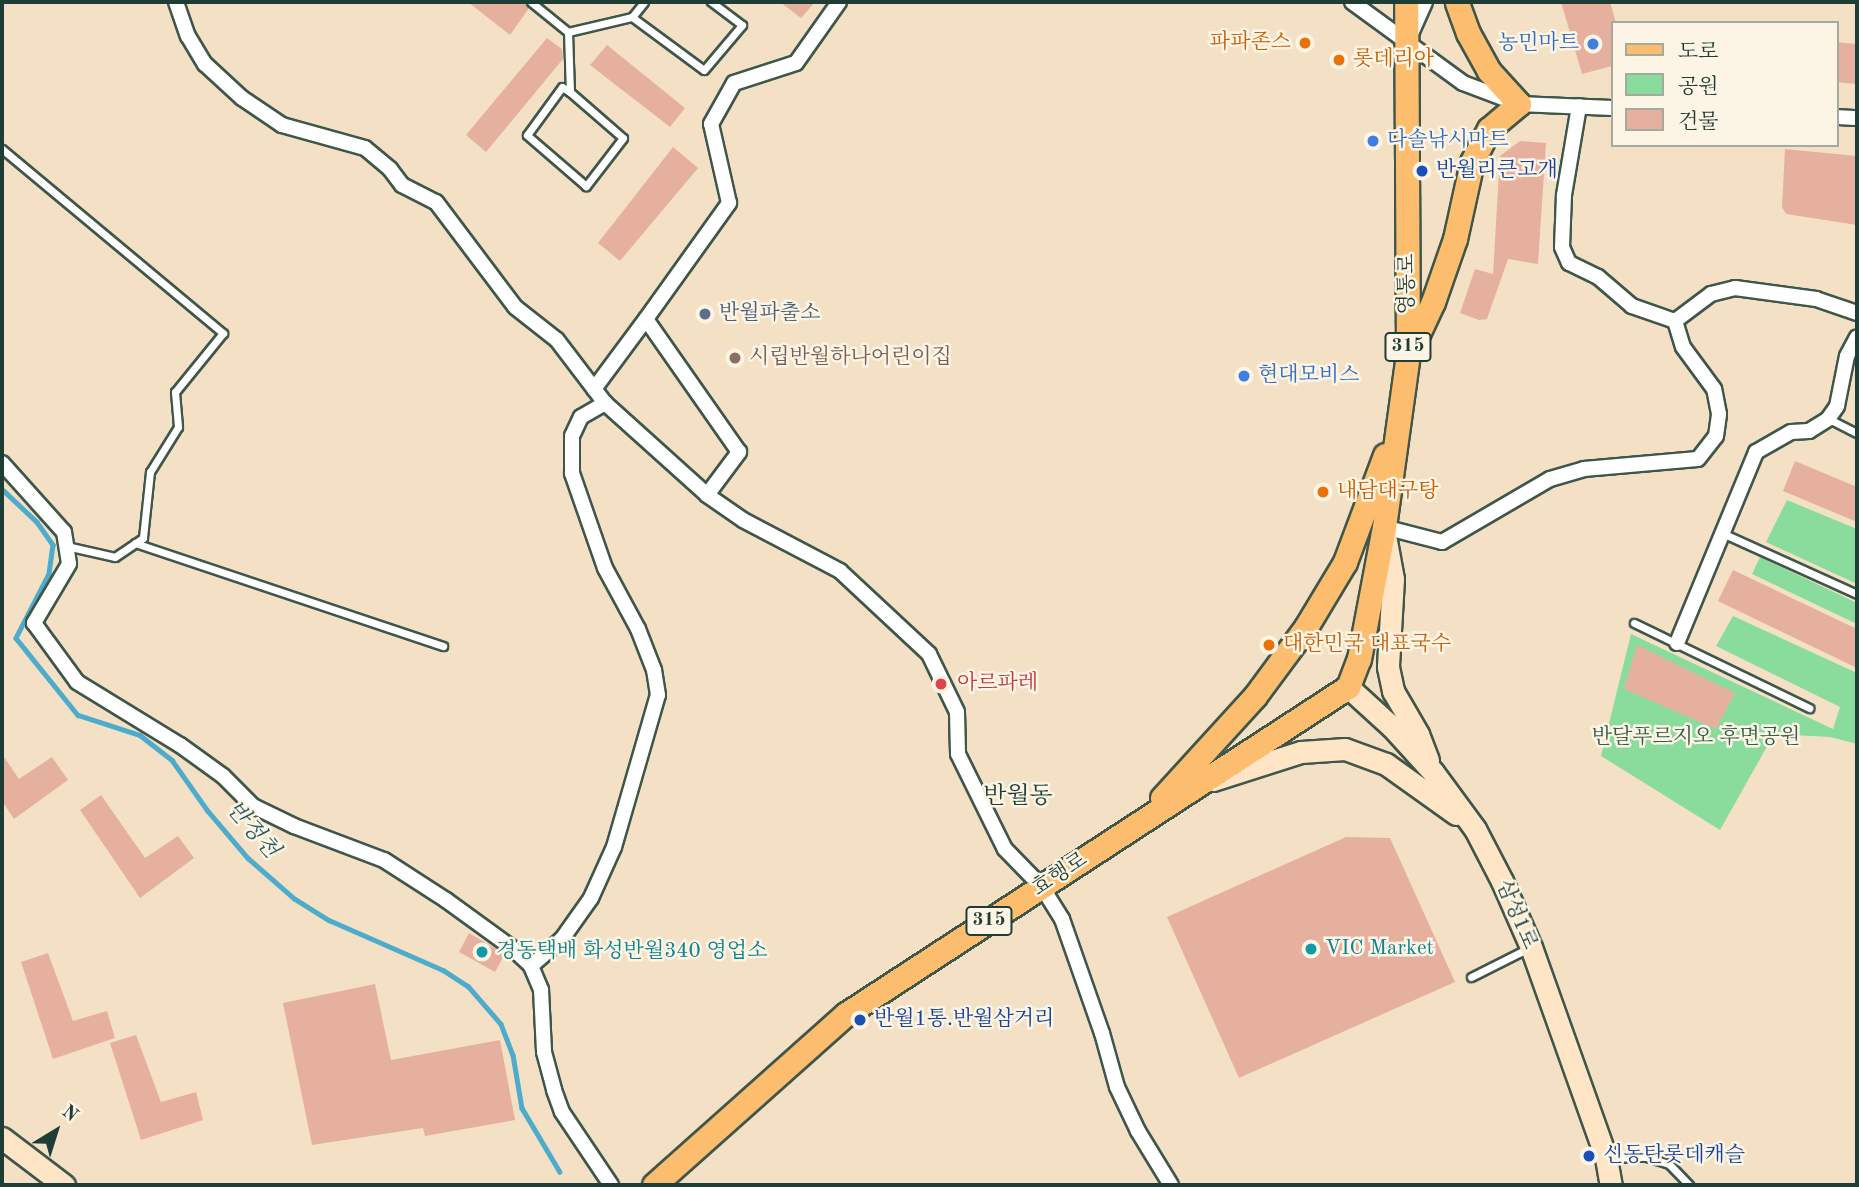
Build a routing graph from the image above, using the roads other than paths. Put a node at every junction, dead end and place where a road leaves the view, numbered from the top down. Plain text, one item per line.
1 (176, 2) edge
2 (531, 2) edge
3 (644, 2) edge
4 (710, 2) edge
5 (839, 2) edge
6 (1352, 2) edge
7 (1406, 2) edge
8 (1425, 2) edge
9 (1457, 2) edge
10 (632, 17) junction
11 (568, 32) junction
12 (1408, 40) junction
13 (570, 92) junction
14 (1518, 104) junction
15 (1579, 106) junction
16 (1610, 108) edge
17 (1838, 117) edge
18 (1857, 118) edge
19 (2, 149) edge
20 (1857, 313) edge
21 (646, 319) junction
22 (1675, 321) junction
23 (1857, 337) edge
24 (1408, 354) junction
25 (594, 388) junction
26 (605, 403) junction
27 (1402, 410) junction
28 (1828, 419) junction
29 (1857, 433) edge
30 (2, 463) edge
31 (707, 495) junction
32 (1384, 527) junction
33 (1721, 532) junction
34 (135, 543) junction
35 (66, 546) junction
36 (1857, 594) edge
37 (1634, 624) dead end
38 (1676, 643) junction
39 (443, 646) dead end
40 (1348, 687) junction
41 (1809, 708) dead end
42 (1433, 772) junction
43 (1198, 785) junction
44 (1139, 824) junction
45 (1475, 829) junction
46 (1042, 887) junction
47 (1531, 947) junction
48 (531, 966) junction
49 (1471, 976) dead end
50 (2, 1138) edge
51 (1606, 1158) junction
52 (64, 1185) edge
53 (611, 1185) edge
54 (654, 1185) edge
55 (1171, 1185) edge
56 (1611, 1185) edge
57 (1689, 1185) edge

1 - 25 street
2 - 11 lane
3 - 10 lane
4 - 10 lane
5 - 21 street
6 - 12 street
7 - 12 main road, 영통로 / 315
8 - 12 street
9 - 14 main road
10 - 11 lane
11 - 13 lane
12 - 14 street
12 - 24 main road, 영통로 / 315
13 - 13 lane
14 - 15 street
14 - 24 main road
15 - 16 street
15 - 22 street
17 - 18 street
19 - 34 lane
20 - 22 street
21 - 25 street
21 - 31 street
22 - 32 street
23 - 28 street
24 - 27 main road, 영통로 / 315
25 - 26 street
26 - 31 street
26 - 48 street
27 - 32 main road, 영통로 / 315
27 - 44 main road, 315
28 - 29 lane
28 - 33 street
30 - 35 street
31 - 46 street
32 - 40 main road, 영통로 / 315
32 - 42 main road
33 - 36 lane
33 - 38 street
34 - 35 lane
34 - 39 lane
35 - 48 street
37 - 38 lane
38 - 41 lane
40 - 42 main road, 삼성1로
40 - 43 main road, 효행로 / 315
42 - 45 main road, 삼성1로
43 - 44 main road, 효행로 / 315
43 - 45 main road
44 - 46 main road, 효행로 / 315
45 - 47 main road, 삼성1로
46 - 54 main road, 효행로 / 315
46 - 55 street
47 - 49 lane
47 - 51 main road, 삼성1로
48 - 53 street
50 - 52 main road
51 - 56 main road, 삼성1로
51 - 57 lane

